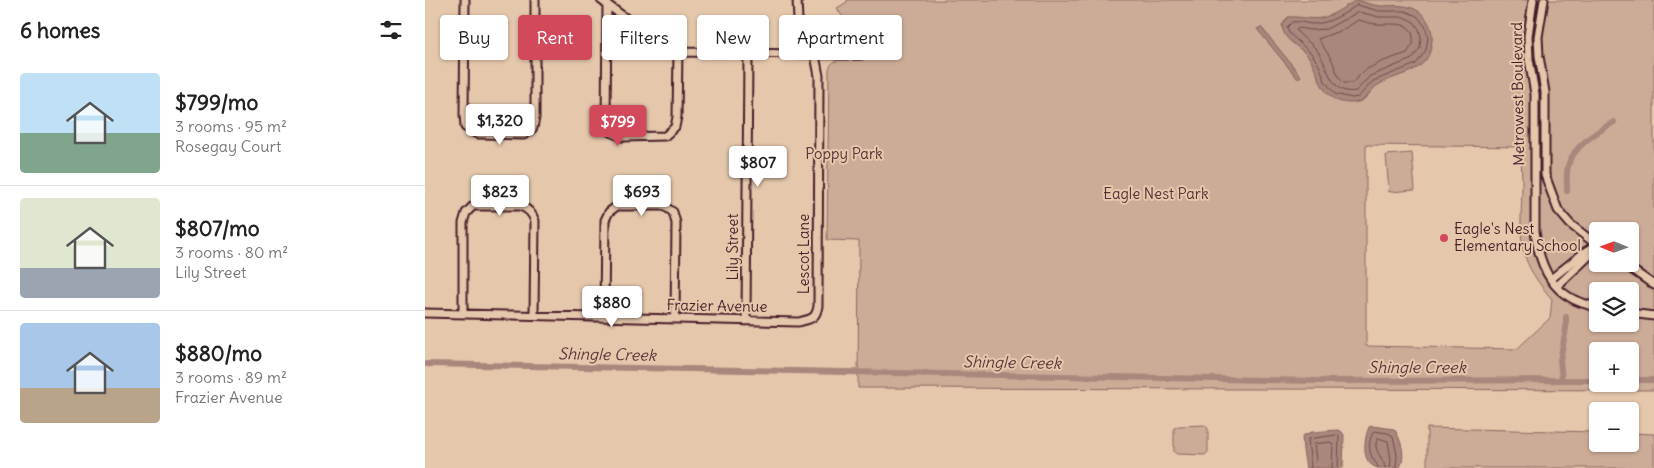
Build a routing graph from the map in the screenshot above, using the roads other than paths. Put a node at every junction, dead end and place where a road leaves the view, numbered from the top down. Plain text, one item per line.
1 (465, 0) edge
2 (535, 0) edge
3 (601, 0) edge
4 (797, 0) edge
5 (1533, 0) edge
6 (1544, 0) edge
7 (607, 5) junction
8 (607, 15) edge
9 (621, 15) edge
10 (798, 15) edge
11 (607, 60) edge
12 (678, 60) edge
13 (748, 60) edge
14 (816, 60) edge
15 (1534, 166) junction
16 (1544, 166) junction
17 (1589, 239) edge
18 (1589, 249) edge
19 (1589, 256) edge
20 (1636, 272) edge
21 (1551, 280) junction
22 (1654, 284) edge
23 (1557, 286) junction
24 (1589, 304) edge
25 (425, 313) edge
26 (463, 314) junction
27 (1639, 314) edge
28 (534, 315) junction
29 (604, 316) junction
30 (1654, 316) edge
31 (675, 319) junction
32 (746, 320) junction
33 (799, 322) joint

1 - 2 street
3 - 7 street
4 - 10 street, Lescot Lane
5 - 15 street, Metrowest Boulevard
6 - 16 street, Metrowest Boulevard
7 - 8 street
7 - 9 street
11 - 12 street
13 - 32 street, Lily Street
14 - 33 street, Lescot Lane
15 - 16 street
15 - 21 street, Metrowest Boulevard
16 - 17 street, Metrowest Boulevard
18 - 21 street
19 - 23 street
20 - 22 street
21 - 23 street, Metrowest Boulevard
23 - 24 street, Metrowest Boulevard
25 - 26 street, Frazier Avenue
26 - 28 street, Frazier Avenue
26 - 28 street
27 - 30 street
28 - 29 street, Frazier Avenue
29 - 31 street, Frazier Avenue
29 - 31 street
31 - 32 street, Frazier Avenue
32 - 33 street, Frazier Avenue

